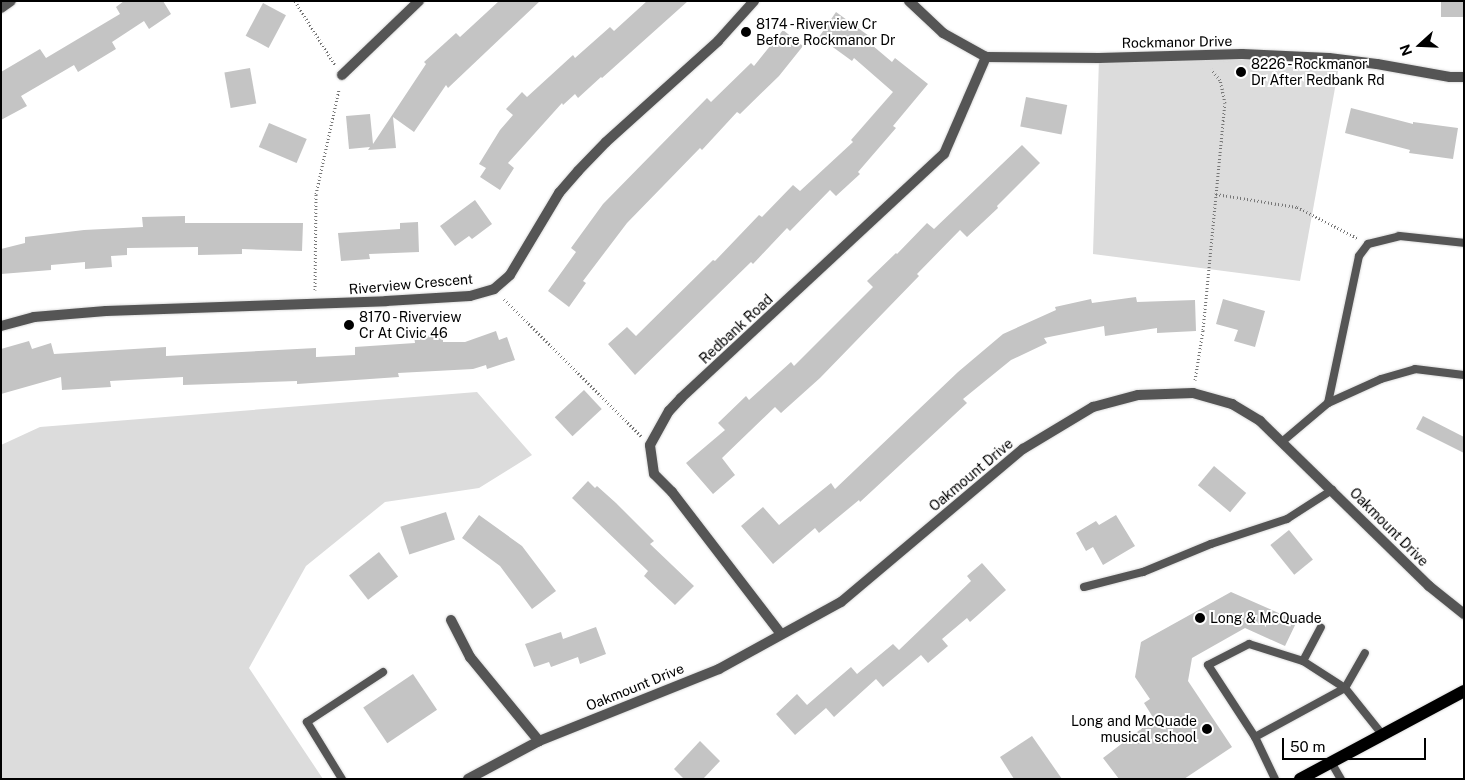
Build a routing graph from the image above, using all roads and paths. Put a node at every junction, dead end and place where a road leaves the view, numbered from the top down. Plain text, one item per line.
1 (11, 1) edge
2 (294, 1) edge
3 (419, 1) edge
4 (754, 1) edge
5 (909, 1) edge
6 (1, 8) edge
7 (1200, 55) junction
8 (986, 57) junction
9 (342, 75) junction
10 (1464, 77) edge
11 (1216, 194) junction
12 (1464, 243) edge
13 (1368, 244) junction
14 (494, 289) junction
15 (314, 305) junction
16 (1, 326) edge
17 (1464, 375) edge
18 (1193, 393) junction
19 (1328, 403) junction
20 (1283, 441) junction
21 (650, 445) junction
22 (1332, 490) junction
23 (1084, 587) dead end
24 (1464, 614) edge
25 (451, 620) dead end
26 (1321, 627) dead end
27 (781, 634) junction
28 (1365, 653) dead end
29 (1302, 661) junction
30 (383, 672) dead end
31 (1345, 688) junction
32 (1464, 691) edge
33 (1381, 733) junction
34 (1256, 737) junction
35 (539, 740) junction
36 (1330, 762) junction
37 (342, 779) edge
38 (468, 779) edge
39 (1275, 779) edge
40 (1300, 779) edge
41 (1341, 779) edge

1 - 6 street
2 - 9 path
3 - 9 street
4 - 14 street, Riverview Crescent
5 - 8 street, Rockmanor Drive
7 - 8 street, Rockmanor Drive
7 - 10 street, Rockmanor Drive
7 - 11 path
8 - 21 street, Redbank Road
9 - 15 path
11 - 13 path
11 - 18 path
12 - 13 lane
13 - 19 lane
14 - 15 street, Riverview Crescent
14 - 21 path
15 - 16 street, Riverview Crescent
17 - 19 lane
18 - 20 street, Oakmount Drive
18 - 27 street, Oakmount Drive
19 - 20 lane
20 - 22 street, Oakmount Drive
21 - 27 street
22 - 23 lane
22 - 24 street, Oakmount Drive
25 - 35 street
26 - 29 lane
27 - 35 street, Oakmount Drive
28 - 31 lane
29 - 31 lane
29 - 34 lane
30 - 37 lane
31 - 33 lane
31 - 34 lane
32 - 33 main road
33 - 36 main road
34 - 39 lane
35 - 38 street, Oakmount Drive
36 - 40 main road
36 - 41 lane

